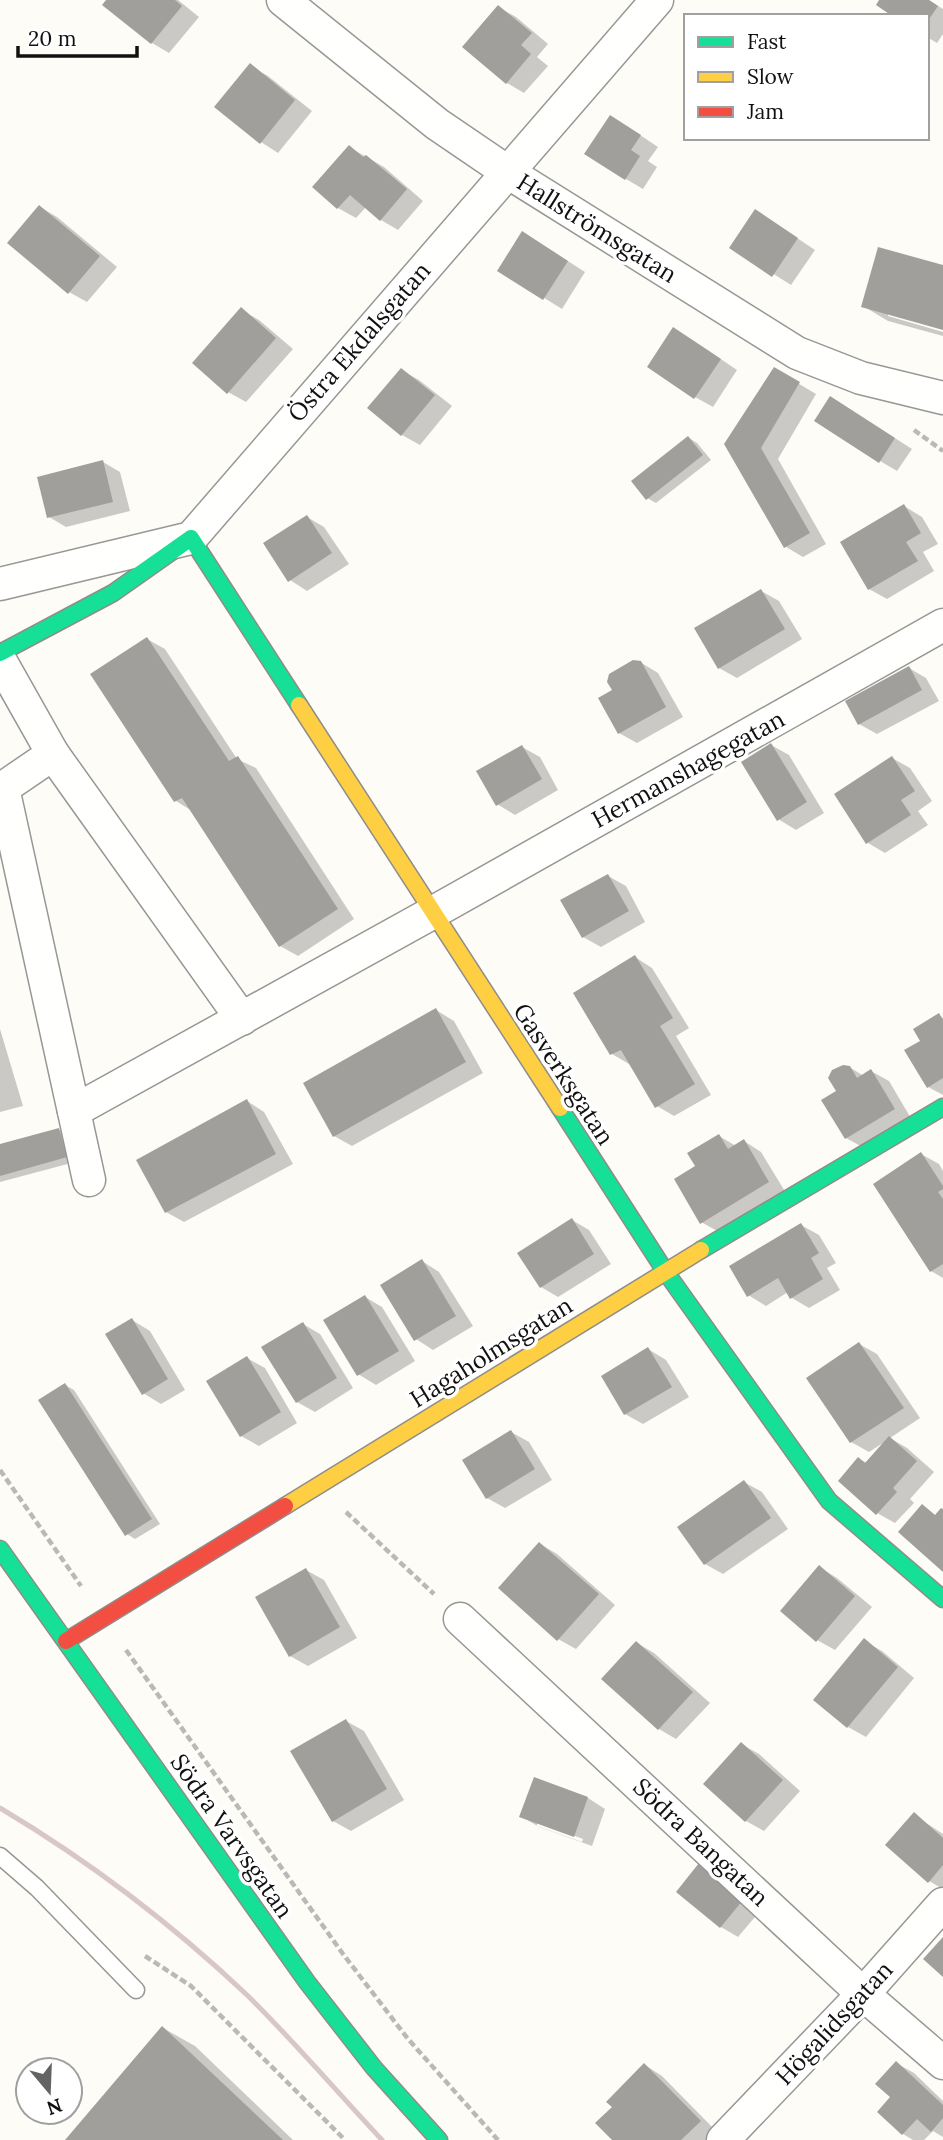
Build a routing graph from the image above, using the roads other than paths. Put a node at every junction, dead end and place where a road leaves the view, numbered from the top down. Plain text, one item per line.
1 (283, 0) edge
2 (657, 0) edge
3 (506, 171) junction
4 (943, 398) edge
5 (191, 538) junction
6 (0, 584) edge
7 (943, 625) edge
8 (0, 653) edge
9 (0, 660) edge
10 (53, 754) junction
11 (432, 913) junction
12 (242, 1019) junction
13 (943, 1107) edge
14 (74, 1111) junction
15 (89, 1180) dead end
16 (665, 1271) junction
17 (0, 1549) edge
18 (943, 1600) edge
19 (460, 1619) road end
20 (66, 1641) junction
21 (0, 1856) edge
22 (943, 1904) edge
23 (136, 1990) dead end
24 (863, 1994) junction
25 (943, 2063) edge
26 (439, 2140) edge
27 (723, 2140) edge

1 - 3 street, Hallströmsgatan
2 - 3 street, Östra Ekdalsgatan
3 - 4 street, Hallströmsgatan
3 - 5 street, Östra Ekdalsgatan
5 - 6 street
5 - 8 street
5 - 11 street, Gasverksgatan
7 - 11 street, Hermanshagegatan
9 - 10 street
10 - 12 street
10 - 14 street
11 - 12 street, Hermanshagegatan
11 - 16 street, Gasverksgatan
12 - 14 street, Hermanshagegatan
13 - 16 street, Hagaholmsgatan
14 - 15 street
16 - 18 street, Gasverksgatan
16 - 20 street, Hagaholmsgatan
17 - 20 street, Södra Varvsgatan
19 - 24 street, Södra Bangatan
20 - 26 street, Södra Varvsgatan
21 - 23 lane
22 - 24 street, Högalidsgatan
24 - 25 street, Södra Bangatan
24 - 27 street, Högalidsgatan

